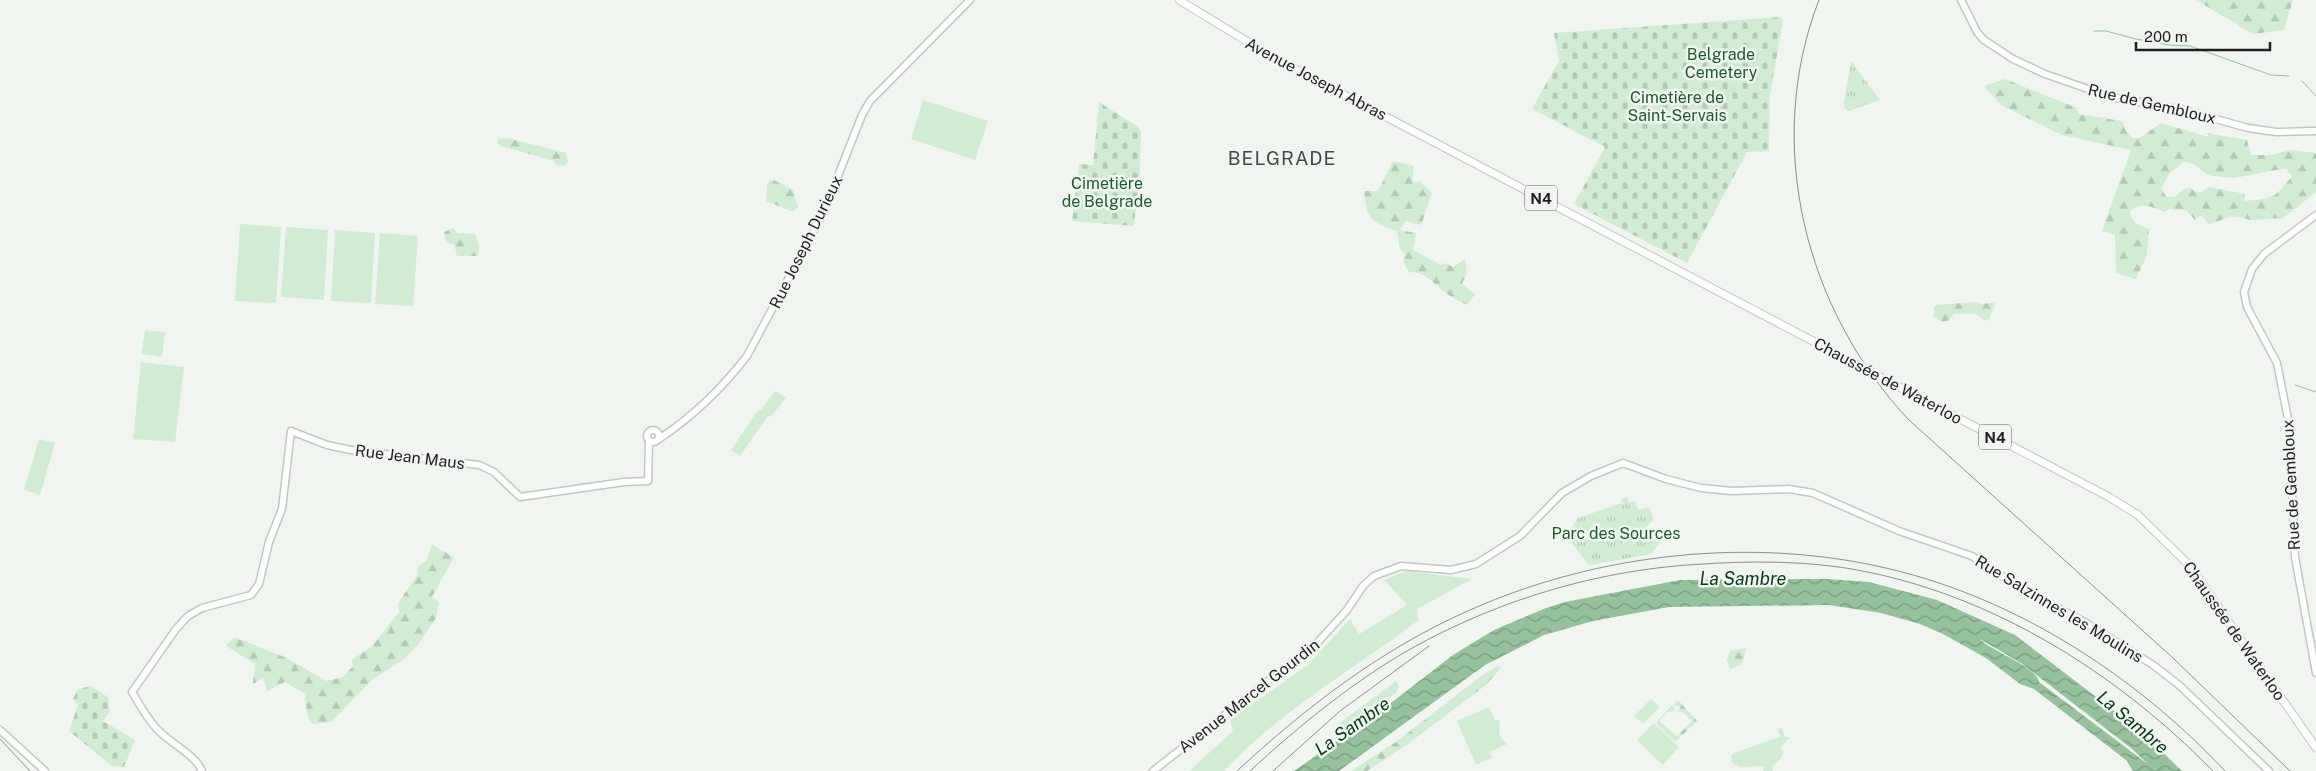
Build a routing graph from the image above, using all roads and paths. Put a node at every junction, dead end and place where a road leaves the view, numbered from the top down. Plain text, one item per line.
1 (970, 0) edge
2 (1179, 0) edge
3 (1961, 0) edge
4 (2316, 131) edge
5 (1456, 153) joint
6 (2316, 215) edge
7 (648, 481) joint
8 (1562, 493) joint
9 (2316, 673) edge
10 (0, 730) edge
11 (2316, 748) edge
12 (45, 771) edge
13 (202, 771) edge
14 (1153, 771) edge
15 (2269, 771) edge

1 - 7 street, Rue Joseph Durieux
2 - 5 main road, Avenue Joseph Abras / N4
3 - 4 street, Rue de Gembloux
5 - 11 main road, Chaussée de Waterloo / N4, bridge
6 - 9 street, Rue de Gembloux
7 - 13 street, Rue Jean Maus
8 - 14 street, Avenue Marcel Gourdin
8 - 15 street, Rue Salzinnes les Moulins
10 - 12 street

